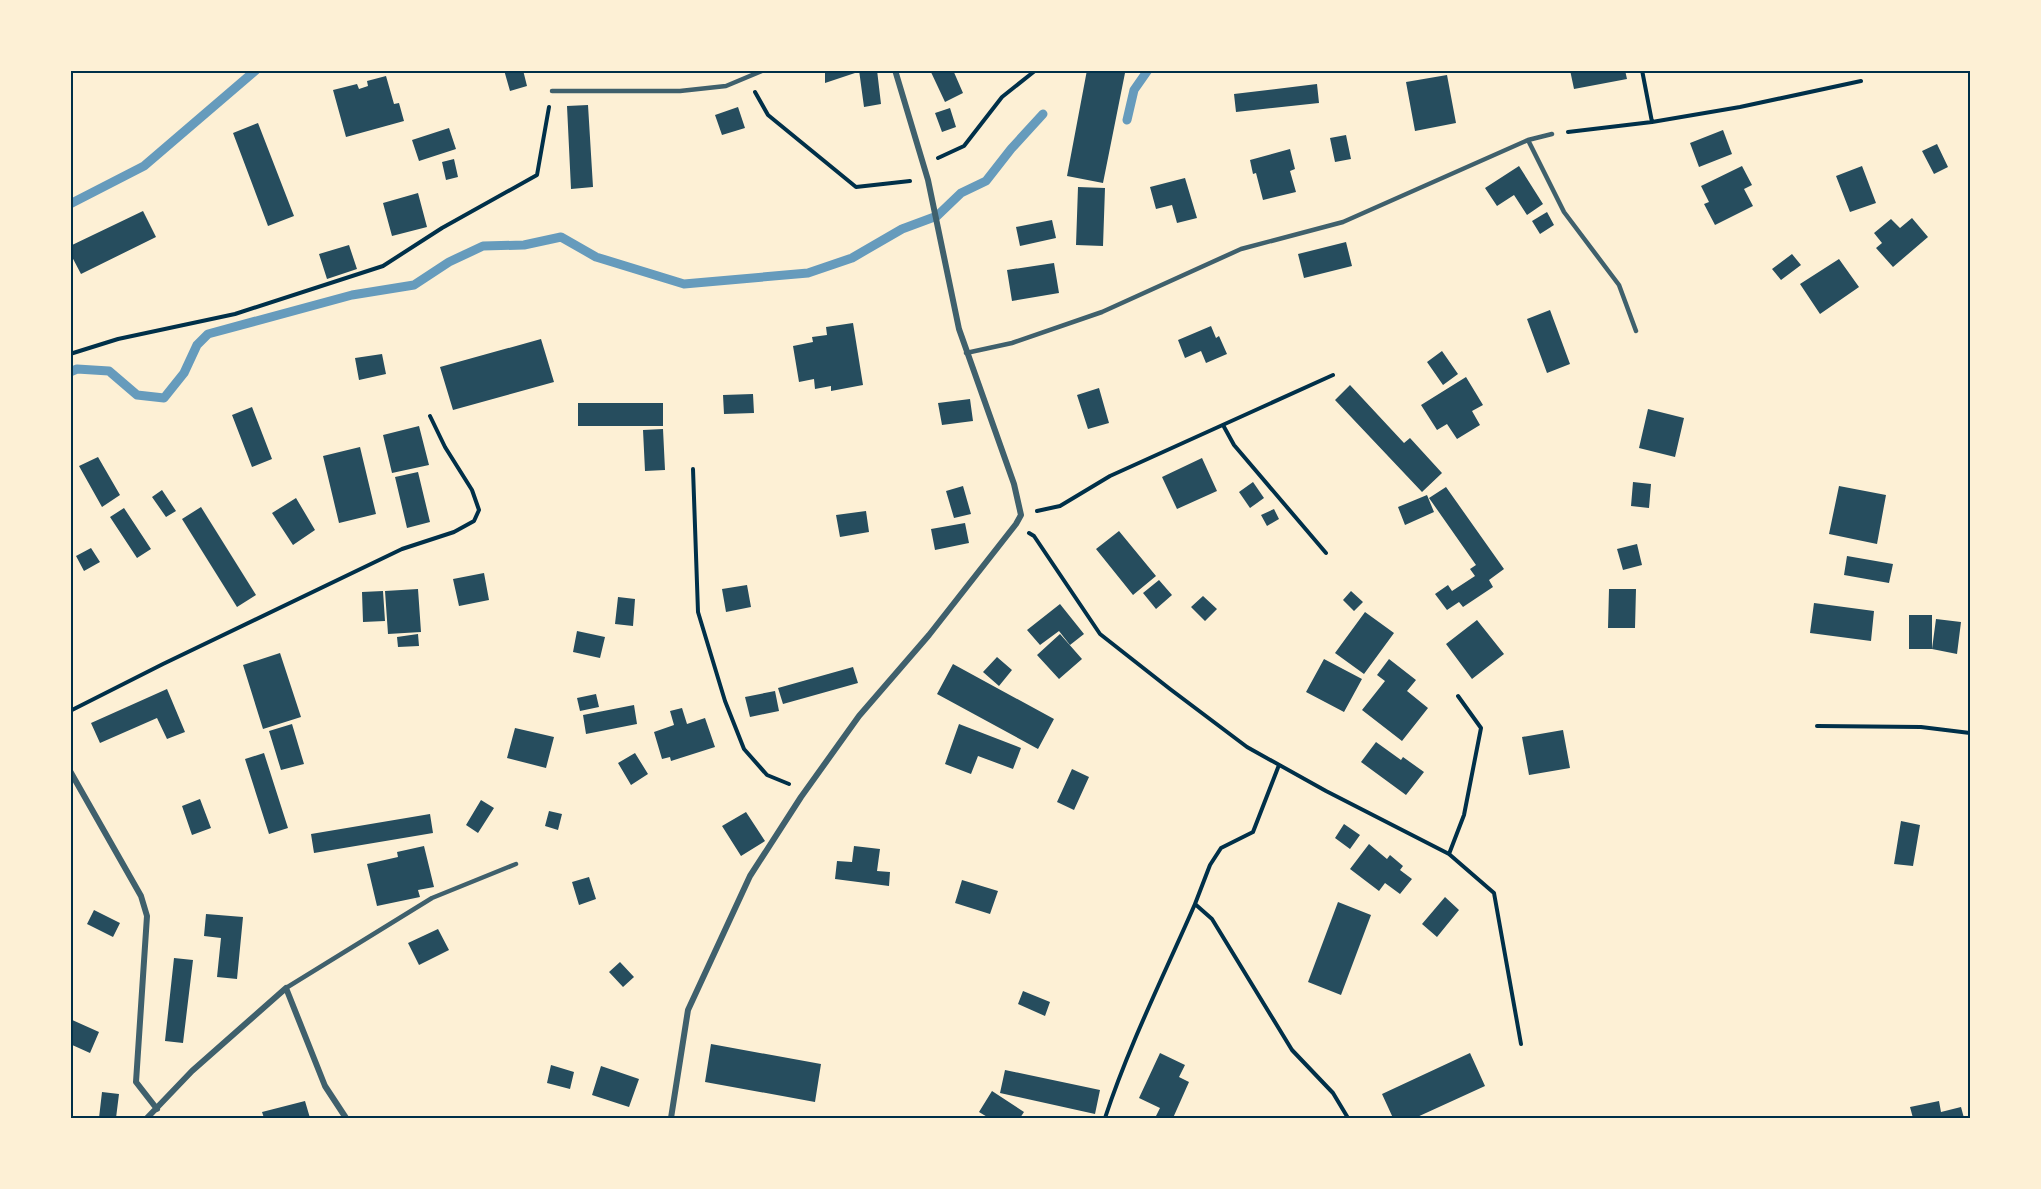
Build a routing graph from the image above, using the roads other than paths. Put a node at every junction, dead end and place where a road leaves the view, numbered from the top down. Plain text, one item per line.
1 (764, 70) edge
2 (895, 70) edge
3 (552, 91) road end
4 (1552, 134) road end
5 (1528, 140) junction
6 (1636, 331) dead end
7 (966, 353) junction
8 (70, 771) edge
9 (516, 864) dead end
10 (286, 988) junction
11 (157, 1109) junction
12 (147, 1119) edge
13 (346, 1119) edge
14 (671, 1119) edge

1 - 3 lane
2 - 7 street
4 - 5 lane
5 - 6 lane
5 - 7 lane
7 - 14 street
8 - 11 street
9 - 10 lane
10 - 11 street
10 - 13 street
11 - 12 street

